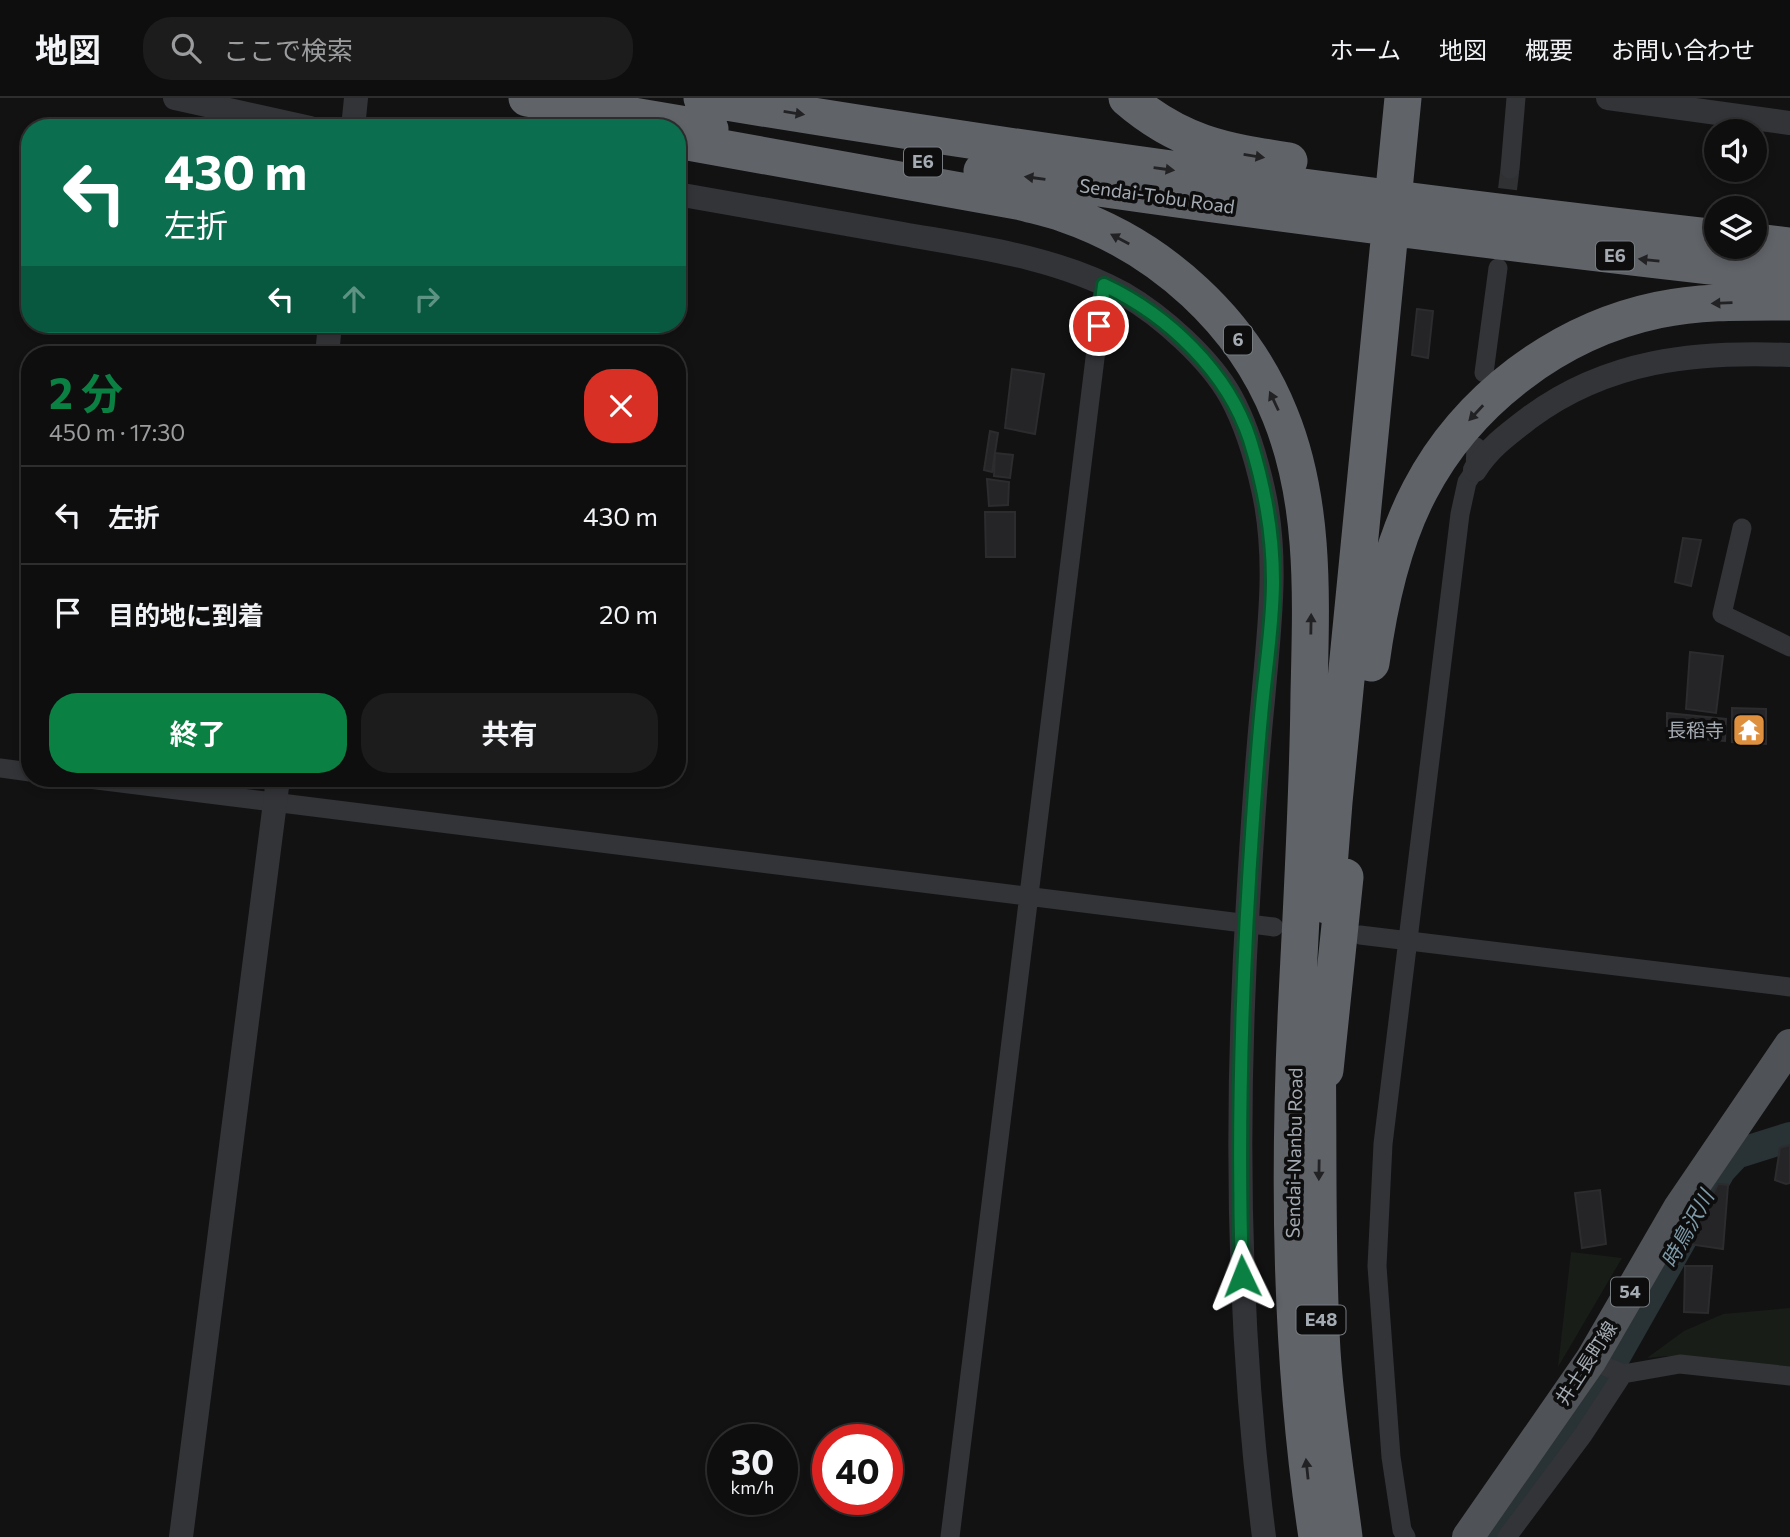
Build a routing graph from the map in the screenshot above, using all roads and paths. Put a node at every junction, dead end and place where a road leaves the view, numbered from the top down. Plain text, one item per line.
1 (175, 98) edge
2 (356, 98) edge
3 (518, 98) edge
4 (527, 98) edge
5 (702, 98) edge
6 (1127, 98) edge
7 (1382, 98) edge
8 (1403, 98) edge
9 (1516, 98) edge
10 (1608, 98) edge
11 (270, 119) edge
12 (354, 119) edge
13 (569, 119) edge
14 (656, 119) edge
15 (1790, 123) edge
16 (686, 124) edge
17 (686, 142) edge
18 (1510, 169) tunnel mouth
19 (1324, 192) junction
20 (686, 196) edge
21 (1444, 208) junction
22 (1704, 227) edge
23 (1704, 237) edge
24 (1767, 243) edge
25 (1790, 246) edge
26 (1498, 268) dead end
27 (1790, 275) edge
28 (1104, 285) junction
29 (1790, 302) edge
30 (1790, 355) edge
31 (1484, 373) dead end
32 (1476, 458) joint
33 (1742, 528) dead end
34 (1790, 647) edge
35 (0, 768) edge
36 (21, 771) edge
37 (226, 787) edge
38 (277, 790) edge
39 (1028, 897) junction
40 (1246, 923) junction
41 (1288, 932) junction
42 (1360, 935) dead end
43 (1407, 942) junction
44 (1790, 987) edge
45 (1790, 1045) edge
46 (1320, 1102) junction
47 (1591, 1360) junction
48 (1623, 1374) junction
49 (1790, 1376) edge
50 (181, 1537) edge
51 (950, 1537) edge
52 (1264, 1537) edge
53 (1317, 1537) edge
54 (1344, 1537) edge
55 (1406, 1537) edge
56 (1468, 1537) edge
57 (1507, 1537) edge

1 - 11 street
2 - 12 street
3 - 13 highway
14 -> 4 highway, Sendai-Tobu Road / E6
5 -> 19 highway, Sendai-Tobu Road / E6
6 -> 19 highway
7 - 41 highway
8 - 46 highway
9 - 18 street
10 - 15 street
19 -> 16 highway, Sendai-Tobu Road / E6
41 -> 17 highway, 6
19 - 21 highway, Sendai-Tobu Road / E6
20 - 28 street
21 - 22 highway
21 - 23 highway, Sendai-Tobu Road / E6
27 -> 21 highway, Sendai-Tobu Road / E6
24 - 25 highway
26 - 31 street
28 - 39 street
28 - 40 street
29 -> 46 highway
30 - 32 street
32 - 43 street
33 - 34 street
35 - 36 street
37 - 38 street
38 - 39 street
38 - 50 street
39 - 40 street
39 - 51 street
40 - 41 street
40 - 52 street
53 -> 41 highway, Sendai-Nanbu Road / E48
42 - 43 street
43 - 44 street
43 - 55 street
45 - 47 main road, 井土長町線 / 54
46 -> 54 highway, Sendai-Nanbu Road / E48
47 - 48 street
47 - 56 main road, 井土長町線 / 54
48 - 49 street
48 - 57 street

